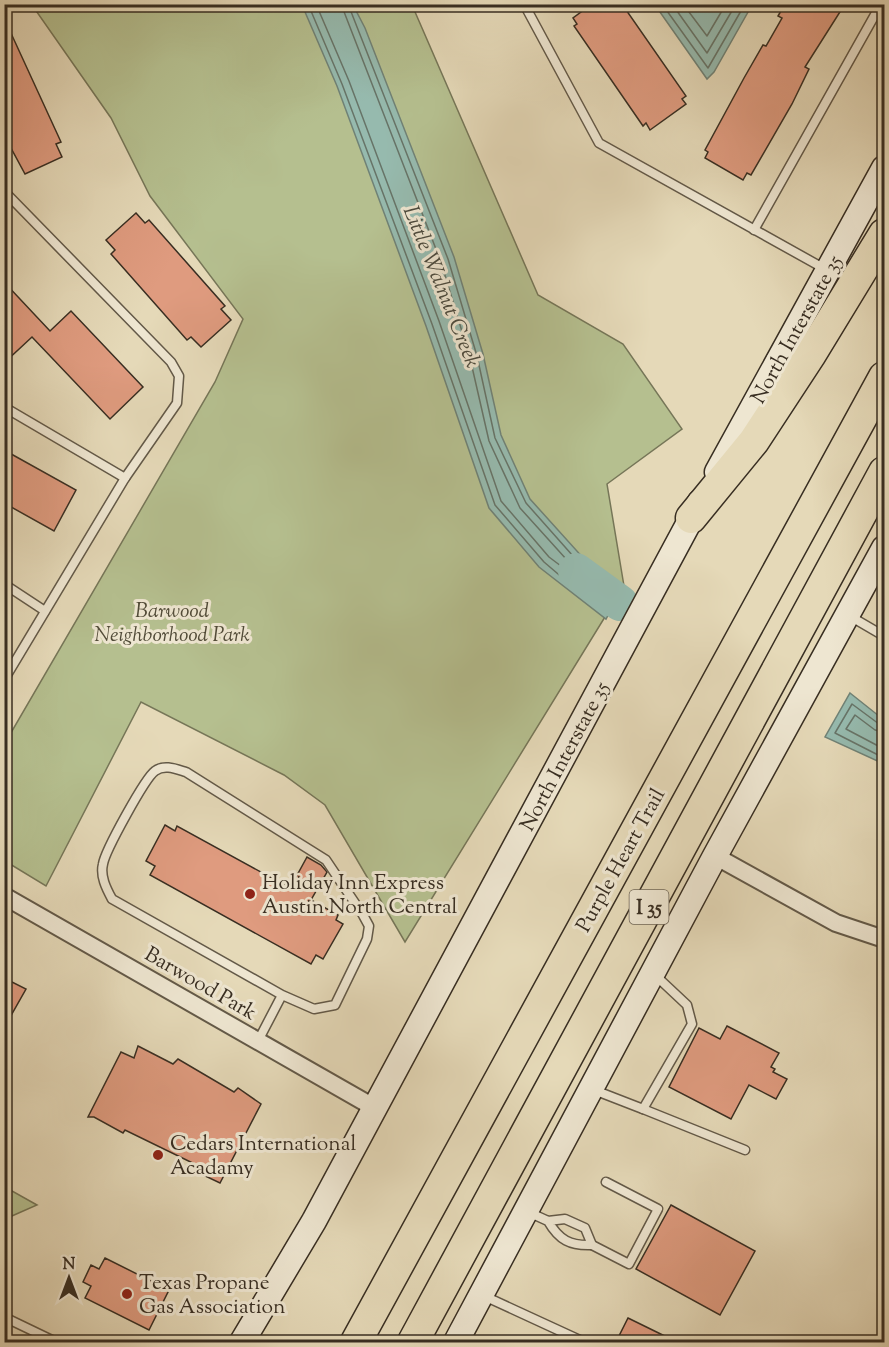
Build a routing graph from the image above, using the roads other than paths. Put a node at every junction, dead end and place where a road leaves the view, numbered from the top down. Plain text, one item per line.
1 (524, 4) edge
2 (881, 4) edge
3 (885, 168) edge
4 (4, 191) edge
5 (754, 230) junction
6 (885, 234) edge
7 (828, 270) junction
8 (885, 377) edge
9 (4, 407) edge
10 (885, 472) edge
11 (125, 478) junction
12 (692, 518) junction
13 (885, 548) edge
14 (4, 584) edge
15 (45, 611) junction
16 (848, 615) junction
17 (885, 636) edge
18 (4, 680) edge
19 (715, 856) junction
20 (4, 896) edge
21 (885, 939) edge
22 (653, 972) junction
23 (282, 994) junction
24 (258, 1041) junction
25 (591, 1089) junction
26 (375, 1108) junction
27 (643, 1109) junction
28 (745, 1150) dead end
29 (606, 1182) dead end
30 (526, 1211) junction
31 (548, 1221) junction
32 (592, 1245) junction
33 (481, 1295) junction
34 (4, 1317) edge
35 (56, 1342) edge
36 (242, 1342) edge
37 (356, 1342) edge
38 (413, 1342) edge
39 (456, 1342) edge
40 (584, 1342) edge

1 - 5 lane
2 - 5 lane
3 - 7 main road, North Interstate 35
4 - 11 lane
5 - 7 lane
6 - 12 highway
7 - 12 main road, North Interstate 35
8 - 37 highway, Purple Heart Trail / I 35
9 - 11 lane
10 - 38 highway, I 35
11 - 15 lane
12 - 26 main road, North Interstate 35
13 - 16 main road
14 - 15 lane
15 - 18 lane
16 - 17 lane
16 - 19 main road
19 - 21 street
19 - 22 main road
20 - 24 street, Barwood Park
22 - 25 main road
22 - 27 lane
23 - 23 lane
23 - 24 lane
24 - 26 street, Barwood Park
25 - 27 lane
25 - 30 main road
26 - 36 main road, North Interstate 35
27 - 28 lane
29 - 32 lane
30 - 31 lane
30 - 33 main road
31 - 32 lane
31 - 32 lane
33 - 39 main road
33 - 40 lane
34 - 35 lane

